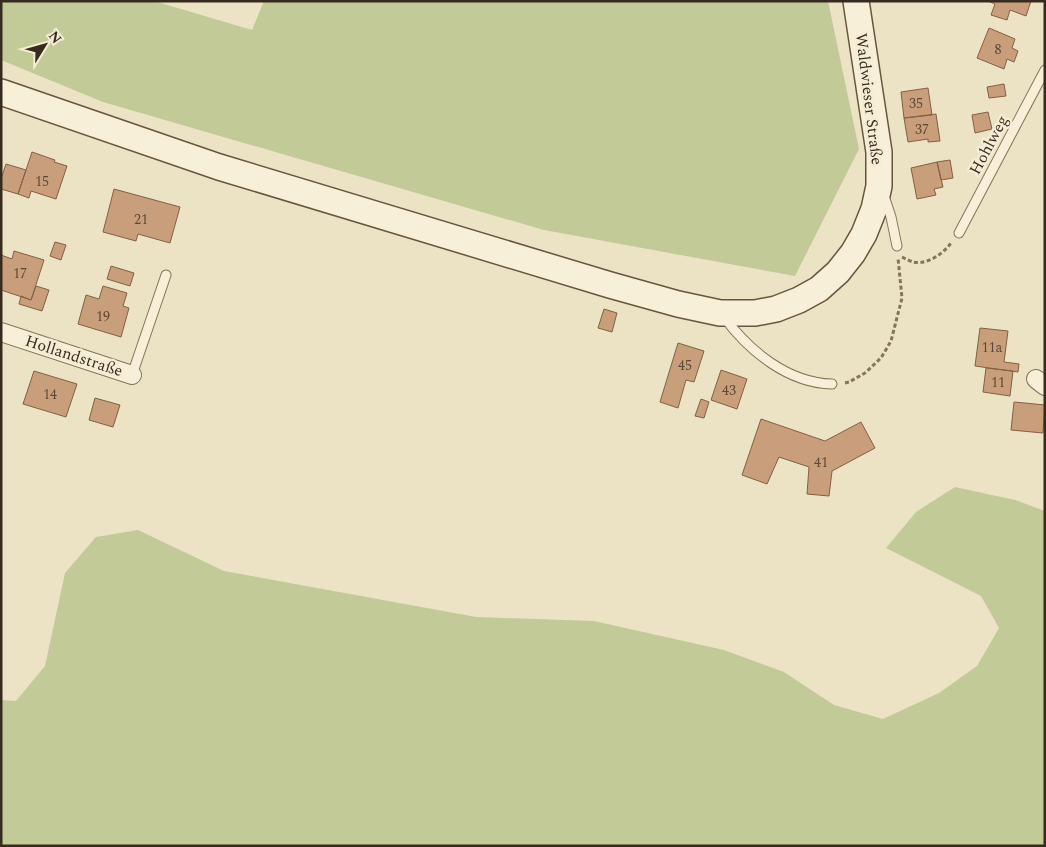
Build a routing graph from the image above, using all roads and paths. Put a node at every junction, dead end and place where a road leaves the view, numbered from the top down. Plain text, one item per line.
1 (856, 1) edge
2 (1045, 70) edge
3 (1, 92) edge
4 (879, 186) junction
5 (959, 233) joint
6 (898, 251) junction
7 (166, 275) dead end
8 (720, 313) junction
9 (1, 332) edge
10 (132, 375) joint
11 (832, 384) joint

1 - 4 main road, Waldwieser Straße
2 - 5 lane, Hohlweg
3 - 8 main road, Waldwieser Straße
4 - 6 lane
4 - 8 main road, Waldwieser Straße
5 - 6 path
6 - 11 path
7 - 10 lane, Hollandstraße
8 - 11 lane
9 - 10 street, Hollandstraße

